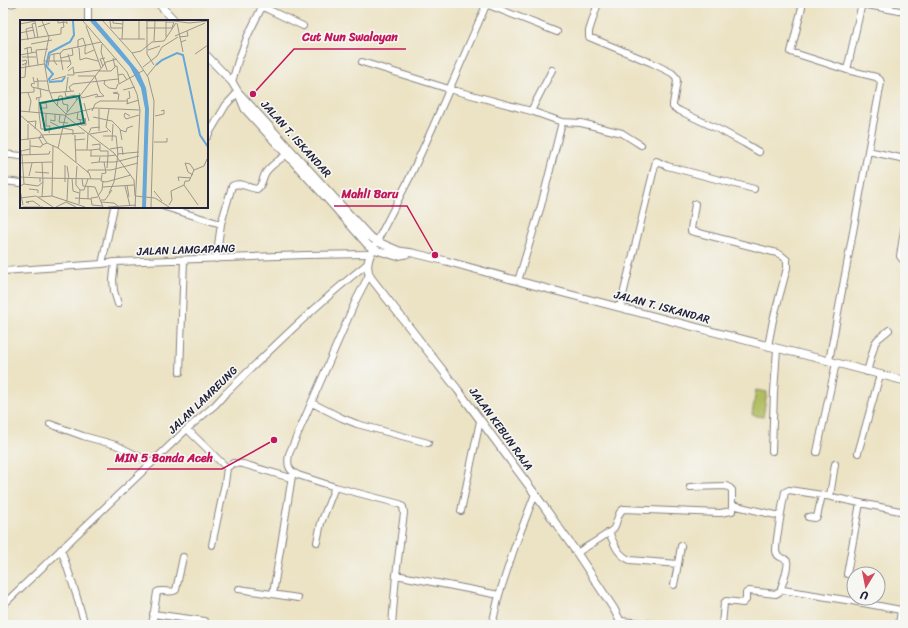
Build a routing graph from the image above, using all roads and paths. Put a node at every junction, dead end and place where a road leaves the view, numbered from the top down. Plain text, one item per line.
1 (88, 3) edge
2 (598, 3) edge
3 (803, 3) edge
4 (862, 3) edge
5 (161, 4) edge
6 (486, 4) edge
7 (263, 5) edge
8 (905, 12) edge
9 (88, 20) edge
10 (174, 20) edge
11 (303, 26) dead end
12 (557, 32) dead end
13 (208, 57) edge
14 (362, 62) dead end
15 (552, 70) dead end
16 (848, 70) junction
17 (232, 82) junction
18 (450, 89) junction
19 (238, 92) junction
20 (531, 111) junction
21 (562, 122) junction
22 (208, 135) edge
23 (641, 145) dead end
24 (868, 151) junction
25 (759, 152) dead end
26 (3, 154) edge
27 (286, 155) junction
28 (20, 156) edge
29 (905, 159) edge
30 (4, 181) dead end
31 (20, 183) edge
32 (754, 189) dead end
33 (695, 204) dead end
34 (114, 208) edge
35 (168, 208) edge
36 (221, 224) junction
37 (905, 224) edge
38 (378, 242) junction
39 (372, 252) junction
40 (413, 253) junction
41 (216, 258) junction
42 (184, 260) junction
43 (905, 261) edge
44 (115, 262) junction
45 (102, 264) junction
46 (368, 264) junction
47 (3, 271) edge
48 (369, 275) junction
49 (518, 281) junction
50 (118, 304) dead end
51 (620, 307) junction
52 (889, 330) dead end
53 (768, 346) junction
54 (777, 348) junction
55 (833, 362) junction
56 (180, 372) dead end
57 (867, 372) junction
58 (880, 375) junction
59 (905, 381) edge
60 (312, 403) junction
61 (480, 421) junction
62 (50, 424) dead end
63 (187, 429) junction
64 (428, 443) dead end
65 (772, 451) dead end
66 (817, 452) dead end
67 (858, 453) dead end
68 (151, 464) junction
69 (836, 464) dead end
70 (227, 468) junction
71 (292, 475) junction
72 (335, 487) junction
73 (690, 487) dead end
74 (535, 494) junction
75 (822, 494) junction
76 (830, 496) junction
77 (860, 504) junction
78 (732, 505) junction
79 (462, 511) dead end
80 (905, 512) edge
81 (780, 516) junction
82 (808, 517) dead end
83 (609, 532) junction
84 (316, 542) dead end
85 (212, 545) dead end
86 (681, 546) dead end
87 (61, 548) junction
88 (577, 553) junction
89 (183, 557) dead end
90 (678, 564) junction
91 (848, 566) edge
92 (396, 576) junction
93 (674, 585) dead end
94 (239, 589) dead end
95 (783, 590) junction
96 (273, 594) junction
97 (499, 595) junction
98 (298, 598) dead end
99 (3, 605) edge
100 (903, 608) edge
101 (153, 614) junction
102 (205, 621) dead end
103 (622, 623) edge
104 (84, 625) edge
105 (152, 625) edge
106 (392, 625) edge
107 (492, 625) edge
108 (664, 625) edge
109 (722, 625) edge
110 (899, 625) edge

1 - 9 street
2 - 25 street
3 - 16 street
4 - 8 street
4 - 16 street
5 - 10 street
6 - 12 street
6 - 18 street
7 - 11 street
7 - 17 street
13 - 17 street, JALAN T. ISKANDAR
14 - 18 street
15 - 20 street
16 - 24 street
17 - 19 street, JALAN T. ISKANDAR
18 - 20 street
18 - 38 street
19 - 22 street
19 - 27 street, JALAN T. ISKANDAR
19 - 38 street, JALAN T. ISKANDAR
20 - 21 street
21 - 23 street
21 - 49 street
24 - 29 street
24 - 55 street
26 - 28 street
27 - 36 street
27 - 39 street, JALAN T. ISKANDAR
30 - 31 street
32 - 51 street
33 - 53 street
34 - 45 street
35 - 36 street
36 - 41 street
37 - 43 street
38 - 39 street
38 - 40 street, JALAN T. ISKANDAR
39 - 40 street, JALAN T. ISKANDAR
39 - 41 street, JALAN LAMGAPANG
39 - 46 street
40 - 49 street, JALAN T. ISKANDAR
41 - 42 street, JALAN LAMGAPANG
42 - 44 street, JALAN LAMGAPANG
42 - 56 street
44 - 45 street, JALAN LAMGAPANG
44 - 50 street
45 - 47 street, JALAN LAMGAPANG
46 - 48 street
46 - 63 street, JALAN LAMREUNG
48 - 60 street
48 - 61 street, JALAN KEBUN RAJA
49 - 51 street, JALAN T. ISKANDAR
51 - 53 street, JALAN T. ISKANDAR
52 - 57 street
53 - 54 street, JALAN T. ISKANDAR
54 - 55 street, JALAN T. ISKANDAR
54 - 65 street
55 - 57 street, JALAN T. ISKANDAR
55 - 66 street
57 - 58 street, JALAN T. ISKANDAR
58 - 59 street, JALAN T. ISKANDAR
58 - 67 street
60 - 64 street
60 - 71 street
61 - 74 street, JALAN KEBUN RAJA
61 - 79 street
62 - 68 street
63 - 68 street, JALAN LAMREUNG
63 - 70 street
68 - 87 street, JALAN LAMREUNG
69 - 76 street
70 - 71 street
70 - 85 street
71 - 72 street
71 - 96 street
72 - 84 street
72 - 92 street
73 - 78 street
74 - 88 street, JALAN KEBUN RAJA
74 - 97 street
75 - 76 street
75 - 81 street
75 - 82 street
76 - 77 street
77 - 80 street
77 - 91 street
78 - 81 street
78 - 83 street
81 - 95 street
83 - 88 street
83 - 90 street
86 - 90 street
87 - 99 street, JALAN LAMREUNG
87 - 104 street
88 - 103 street, JALAN KEBUN RAJA
89 - 101 street
90 - 93 street
92 - 97 street
92 - 106 street
94 - 96 street
95 - 100 street
95 - 109 street
96 - 98 street
97 - 107 street
100 - 110 street
101 - 102 street
101 - 105 street
103 - 108 street

